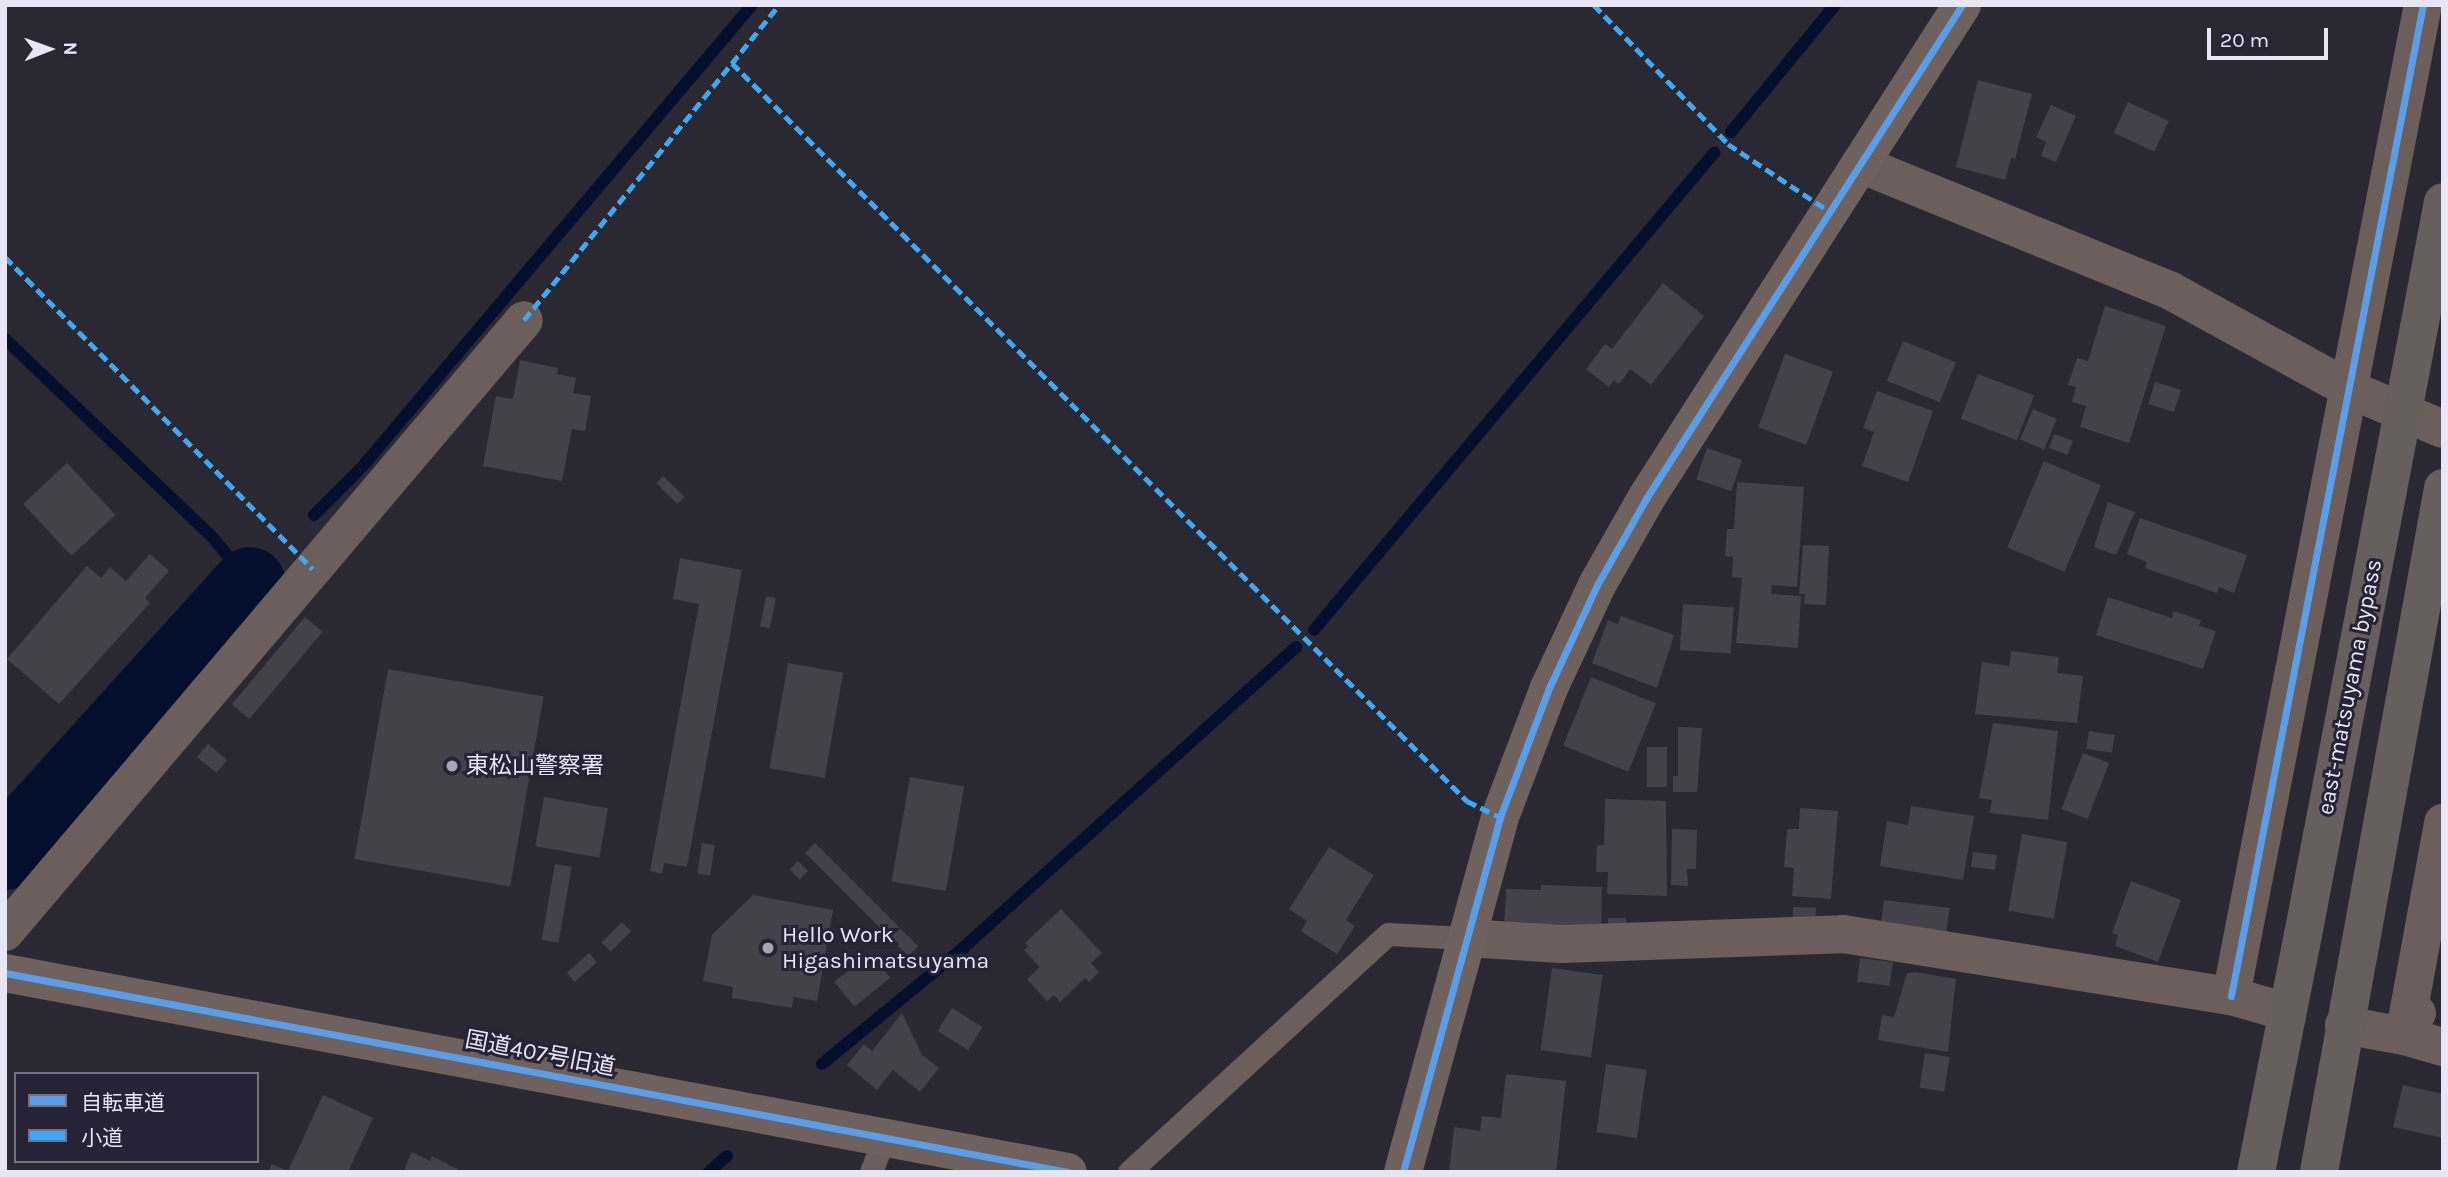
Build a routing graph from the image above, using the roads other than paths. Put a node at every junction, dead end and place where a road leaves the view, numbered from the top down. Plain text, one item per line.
1 (1962, 5) edge
2 (2423, 5) edge
3 (1860, 164) junction
4 (2443, 202) edge
5 (524, 320) dead end
6 (2349, 389) junction
7 (2443, 429) edge
8 (2443, 488) edge
9 (2443, 823) edge
10 (5, 932) edge
11 (1465, 938) junction
12 (2443, 965) edge
13 (5, 973) edge
14 (2231, 996) junction
15 (2287, 1012) junction
16 (2344, 1025) junction
17 (2404, 1036) junction
18 (2443, 1047) edge
19 (877, 1155) edge
20 (1068, 1172) edge
21 (1129, 1172) edge
22 (1403, 1172) edge
23 (2256, 1172) edge
24 (2319, 1172) edge

1 - 3 street
2 - 6 street
3 - 6 street
3 - 11 street
4 - 15 highway, east-matsuyama bypass, bridge
5 - 10 street
6 - 7 street
6 - 14 street
8 - 16 highway
9 - 17 street
11 - 14 street
11 - 21 lane
11 - 22 street
12 - 17 street
13 - 19 street, 国道407号旧道
14 - 15 street
15 - 23 highway, east-matsuyama bypass
16 - 17 street
16 - 24 highway
17 - 18 street
19 - 20 street, 国道407号旧道

